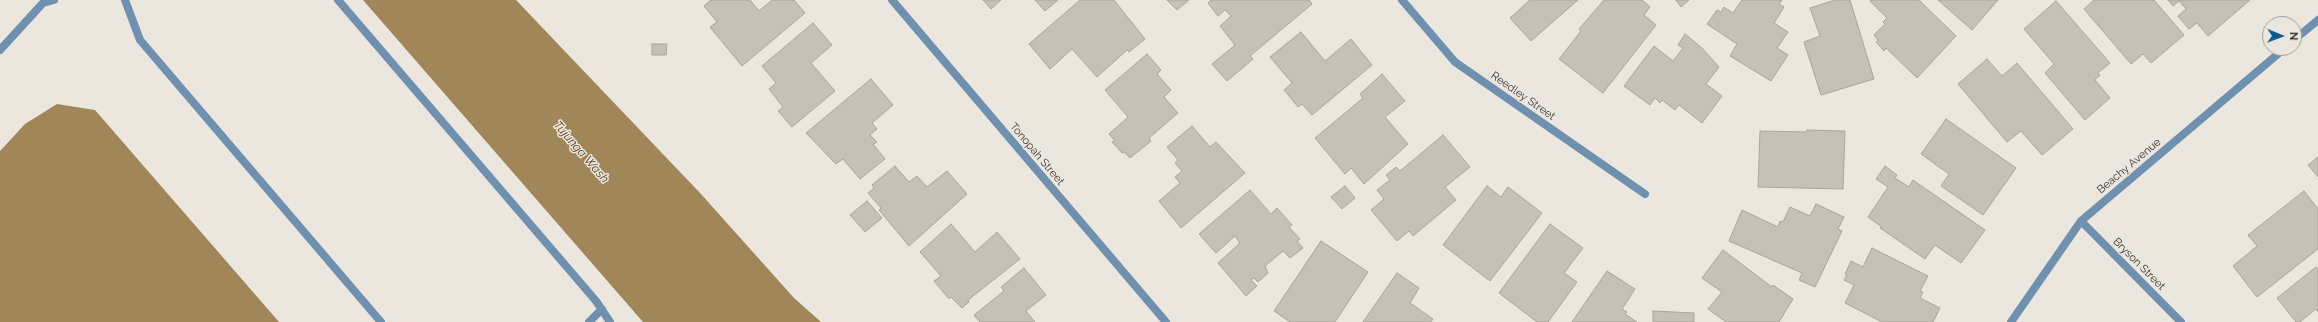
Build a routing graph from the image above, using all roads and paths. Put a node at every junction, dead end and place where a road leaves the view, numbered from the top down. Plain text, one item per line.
1 (54, 0) edge
2 (125, 0) edge
3 (338, 0) edge
4 (892, 0) edge
5 (1402, 0) edge
6 (2318, 20) edge
7 (2302, 33) edge
8 (0, 50) edge
9 (2276, 56) edge
10 (1645, 194) dead end
11 (2081, 221) junction
12 (602, 309) junction
13 (380, 322) edge
14 (589, 322) edge
15 (610, 322) edge
16 (1166, 322) edge
17 (2011, 322) edge
18 (2181, 322) edge

1 - 8 street
2 - 13 street
3 - 12 street
4 - 16 street, Tonopah Street
5 - 10 street, Reedley Street
6 - 7 street
9 - 11 street, Beachy Avenue
11 - 17 street, Beachy Avenue
11 - 18 street, Bryson Street
12 - 14 street
12 - 15 street

